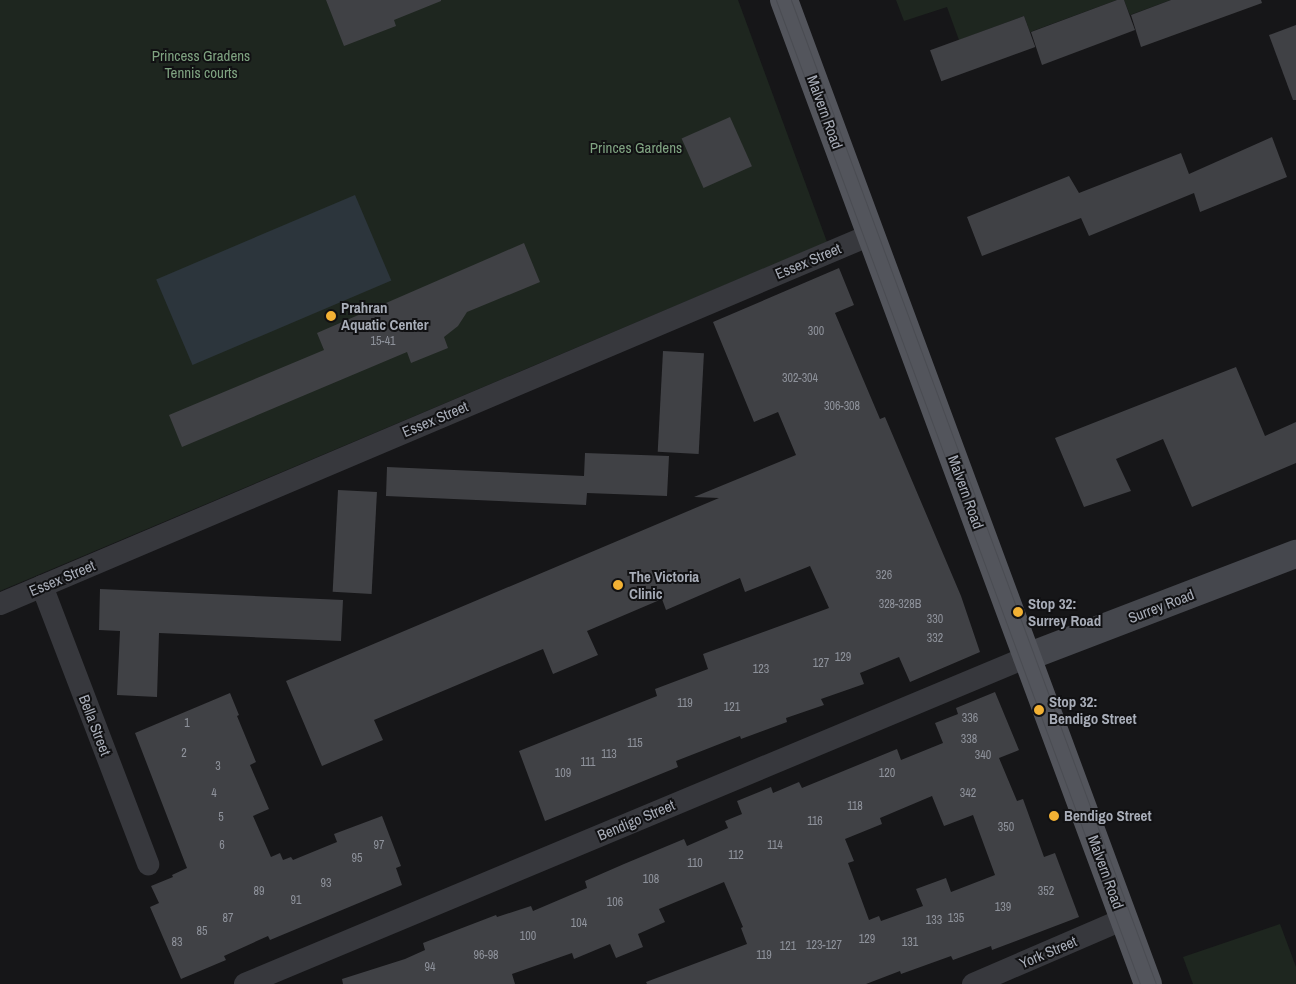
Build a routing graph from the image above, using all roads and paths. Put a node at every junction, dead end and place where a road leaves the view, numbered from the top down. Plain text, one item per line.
1 (784, 0) edge
2 (870, 235) junction
3 (1296, 554) edge
4 (42, 586) junction
5 (0, 604) edge
6 (1027, 657) junction
7 (148, 864) dead end
8 (1124, 919) junction
9 (245, 984) edge
10 (973, 984) edge
11 (1148, 984) edge

1 - 2 main road, Malvern Road
2 - 4 street, Essex Street
2 - 6 main road, Malvern Road
3 - 6 street, Surrey Road
4 - 5 street, Essex Street
4 - 7 street, Bella Street
6 - 8 main road, Malvern Road
6 - 9 street, Bendigo Street
8 - 10 street, York Street
8 - 11 main road, Malvern Road

